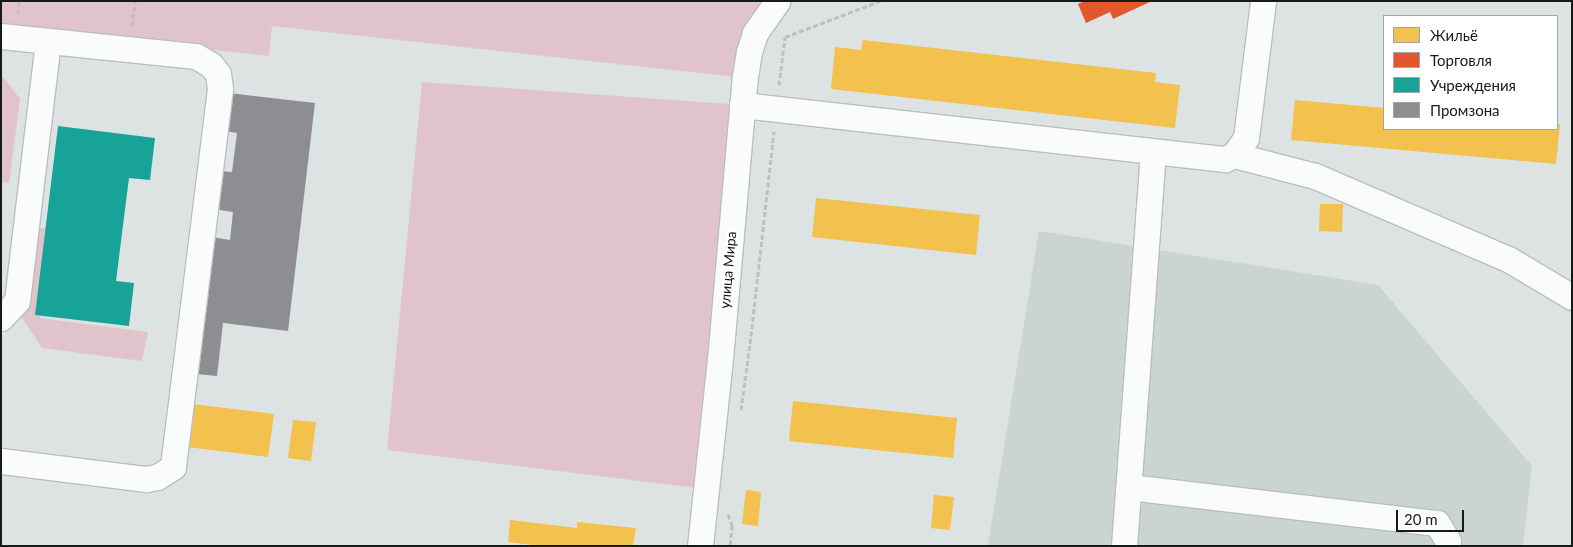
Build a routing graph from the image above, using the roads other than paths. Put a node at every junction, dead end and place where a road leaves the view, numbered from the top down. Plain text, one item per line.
1 (777, 1) edge
2 (1263, 1) edge
3 (1, 36) edge
4 (48, 41) junction
5 (742, 105) junction
6 (1153, 152) junction
7 (1234, 155) junction
8 (1572, 297) edge
9 (1, 318) edge
10 (1, 462) edge
11 (1129, 486) junction
12 (700, 546) edge
13 (1124, 546) edge
14 (1447, 546) edge

1 - 5 street, улица Мира
2 - 7 street
3 - 4 street
4 - 9 street
4 - 10 street
5 - 6 street
5 - 12 street, улица Мира
6 - 7 street
6 - 11 street
7 - 8 street
11 - 13 street
11 - 14 street

